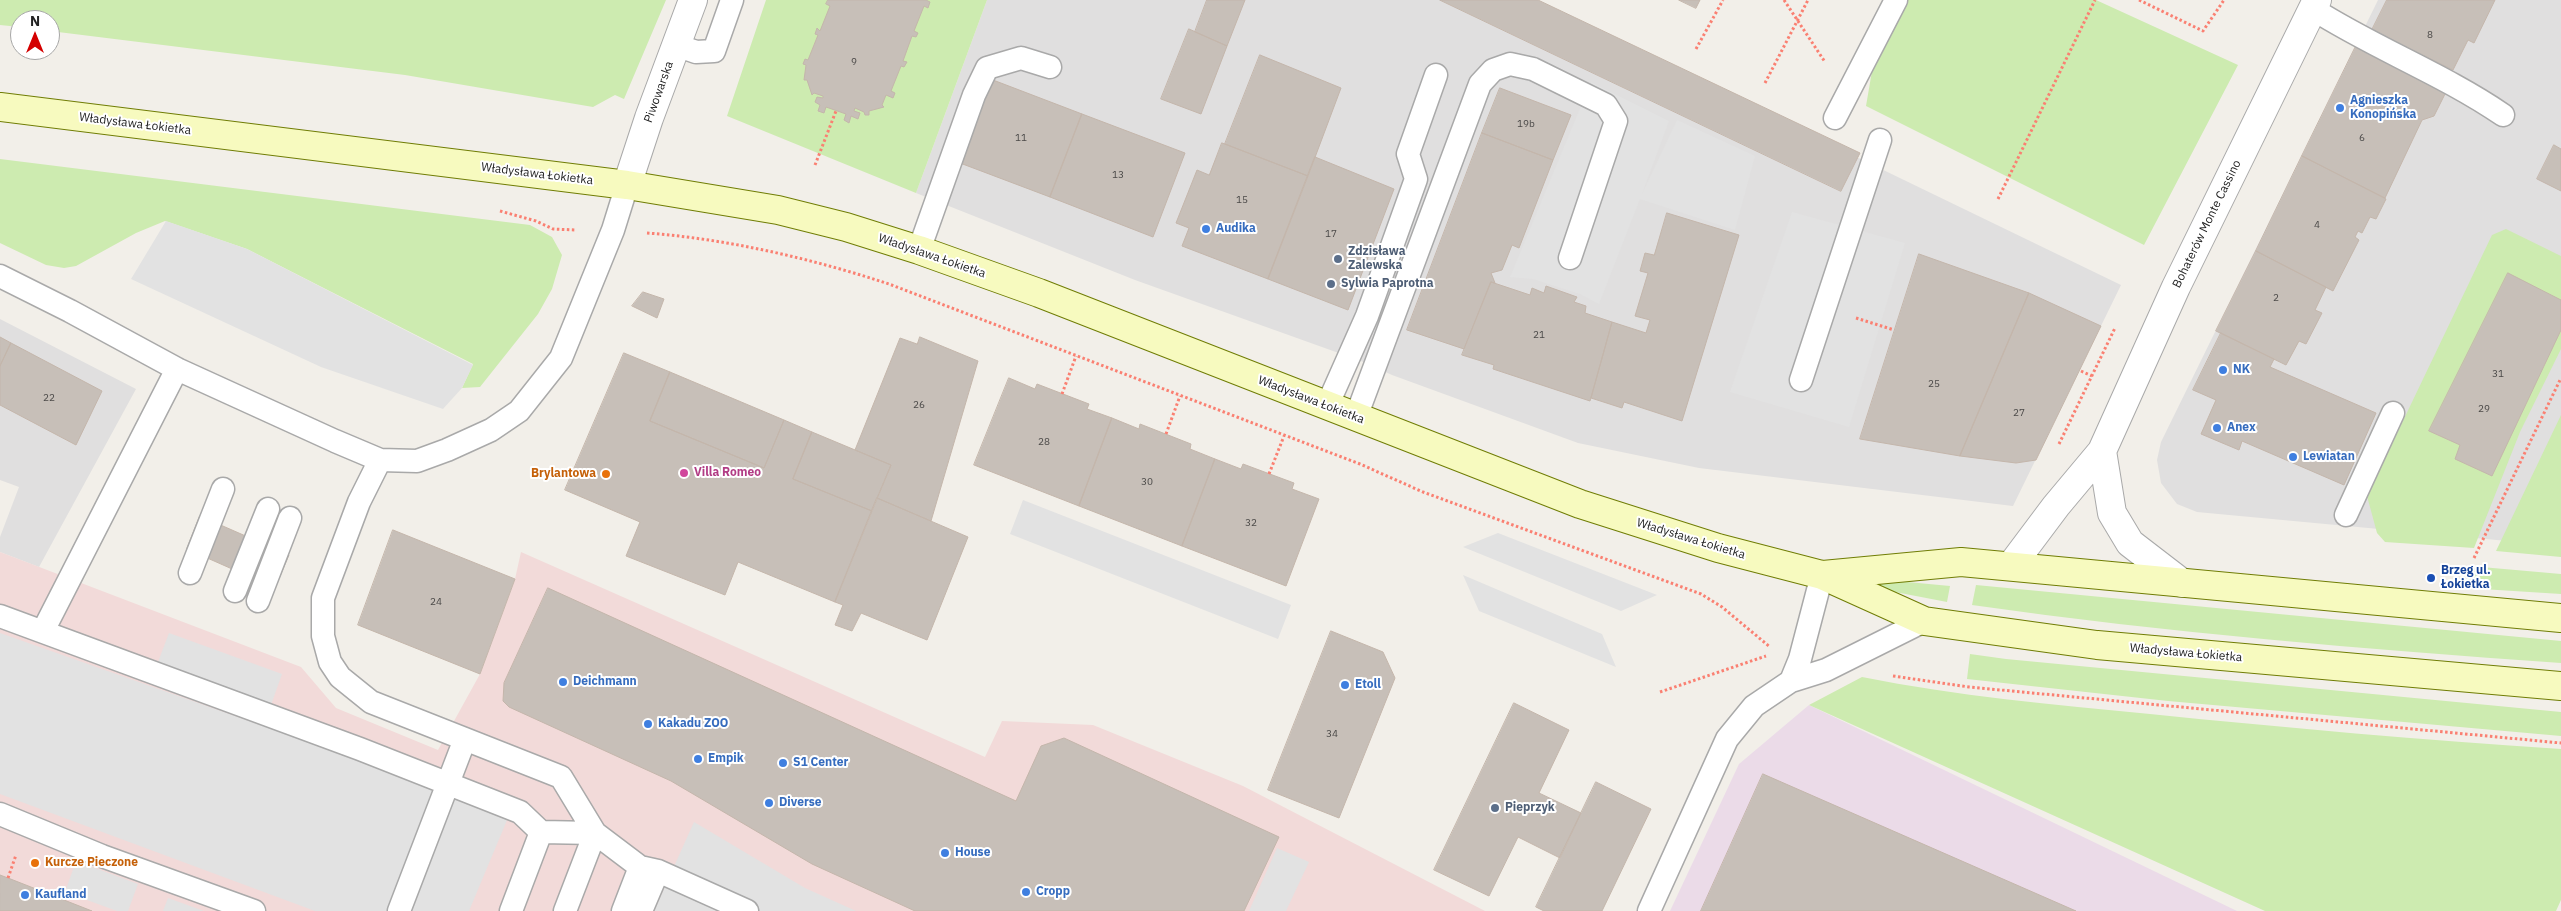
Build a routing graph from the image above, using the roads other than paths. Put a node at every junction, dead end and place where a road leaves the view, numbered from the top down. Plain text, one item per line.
1 (693, 0) edge
2 (732, 0) edge
3 (1896, 0) edge
4 (2315, 5) edge
5 (676, 45) junction
6 (1050, 67) dead end
7 (1436, 75) dead end
8 (0, 107) edge
9 (2503, 115) dead end
10 (1835, 118) dead end
11 (1880, 140) dead end
12 (627, 185) junction
13 (919, 250) junction
14 (1570, 258) dead end
15 (0, 276) edge
16 (177, 369) junction
17 (1801, 380) dead end
18 (1327, 406) junction
19 (2393, 413) dead end
20 (1356, 417) junction
21 (2102, 451) junction
22 (380, 460) junction
23 (223, 489) dead end
24 (268, 509) dead end
25 (2346, 515) dead end
26 (290, 518) dead end
27 (2011, 566) junction
28 (190, 573) dead end
29 (1822, 575) junction
30 (2182, 583) junction
31 (235, 591) dead end
32 (258, 601) dead end
33 (0, 616) edge
34 (2561, 618) edge
35 (1924, 621) junction
36 (43, 631) junction
37 (1791, 680) junction
38 (2561, 686) edge
39 (465, 739) junction
40 (447, 784) junction
41 (0, 814) edge
42 (541, 832) junction
43 (595, 833) junction
44 (649, 869) junction
45 (254, 911) edge
46 (399, 911) edge
47 (511, 911) edge
48 (566, 911) edge
49 (622, 911) edge
50 (641, 911) edge
51 (747, 911) edge
52 (1649, 911) edge

1 - 5 street, Piwowarska
2 - 5 lane
3 - 10 lane
4 - 9 lane
4 - 21 street, Bohaterów Monte Cassino
5 - 12 street, Piwowarska
6 - 13 lane
7 - 18 lane
8 - 12 main road, Władysława Łokietka
11 - 17 lane
12 - 13 main road, Władysława Łokietka
12 - 22 lane
13 - 18 main road, Władysława Łokietka
14 - 20 lane
15 - 16 lane
16 - 22 lane
16 - 36 lane
18 - 20 main road, Władysława Łokietka
19 - 25 lane
20 - 29 main road, Władysława Łokietka
21 - 27 street, Bohaterów Monte Cassino
21 - 30 street
22 - 39 lane
23 - 28 lane
24 - 31 lane
26 - 32 lane
27 - 29 main road, Władysława Łokietka
27 - 30 main road, Władysława Łokietka
29 - 35 main road, Władysława Łokietka
29 - 37 lane
30 - 34 main road, Władysława Łokietka
33 - 36 lane
35 - 37 lane
35 - 38 main road, Władysława Łokietka
36 - 40 lane
37 - 52 lane
39 - 40 lane
39 - 43 lane
40 - 42 lane
40 - 46 lane
41 - 45 lane
42 - 43 lane
42 - 47 lane
43 - 44 lane
43 - 48 lane
44 - 49 lane
44 - 50 lane
44 - 51 lane

